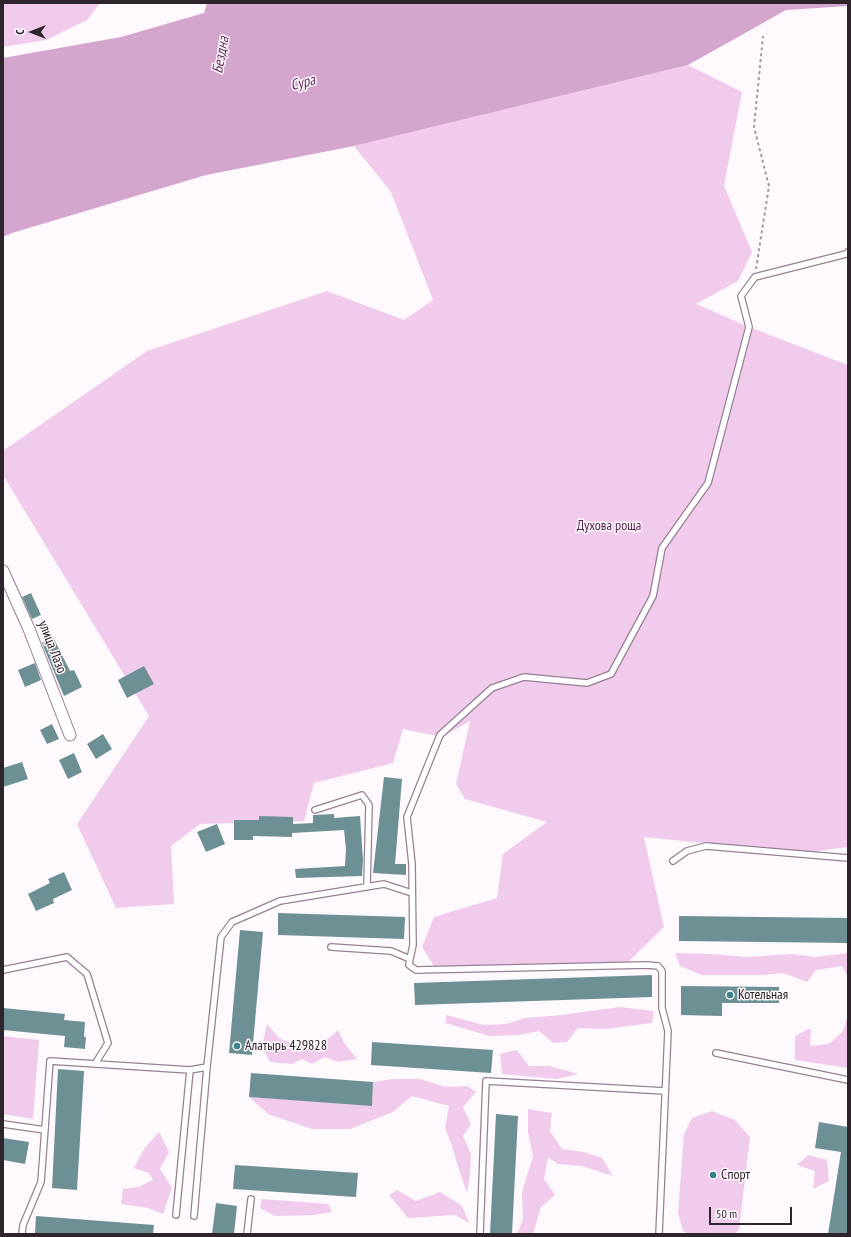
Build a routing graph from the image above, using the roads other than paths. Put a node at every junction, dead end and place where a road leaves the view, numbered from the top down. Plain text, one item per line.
1 (848, 252) edge
2 (3, 571) edge
3 (70, 736) dead end
4 (315, 810) dead end
5 (848, 858) edge
6 (673, 861) dead end
7 (367, 887) junction
8 (412, 893) junction
9 (330, 947) dead end
10 (410, 958) junction
11 (3, 970) edge
12 (716, 1053) dead end
13 (95, 1064) junction
14 (207, 1067) junction
15 (190, 1070) junction
16 (848, 1080) edge
17 (665, 1092) junction
18 (3, 1124) edge
19 (45, 1130) junction
20 (251, 1199) dead end
21 (176, 1216) dead end
22 (194, 1216) dead end
23 (22, 1234) edge
24 (247, 1234) edge
25 (480, 1234) edge
26 (659, 1234) edge

1 - 8 lane
2 - 3 street, улица Лазо
4 - 7 lane
5 - 6 lane
7 - 8 lane
7 - 14 lane
8 - 10 lane
9 - 10 lane
10 - 17 lane
11 - 13 lane
12 - 16 lane
13 - 15 lane
13 - 19 lane
14 - 15 lane
14 - 22 lane
15 - 21 lane
17 - 25 lane
17 - 26 lane
18 - 19 lane
19 - 23 lane
20 - 24 lane

